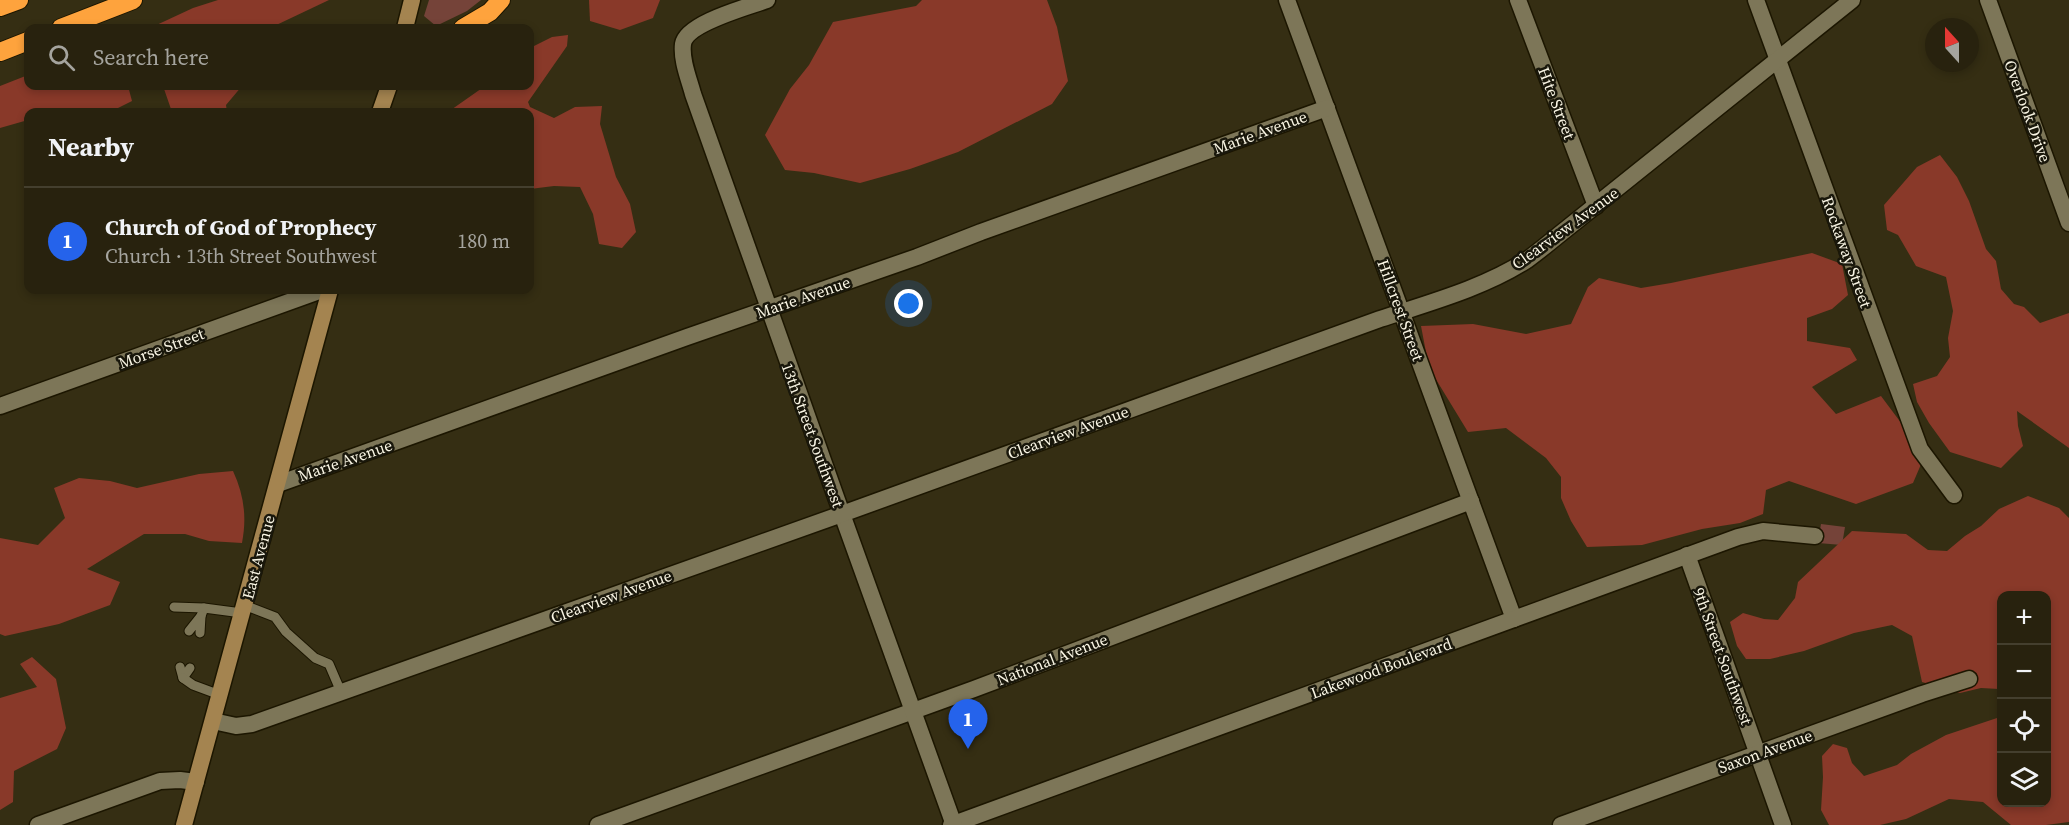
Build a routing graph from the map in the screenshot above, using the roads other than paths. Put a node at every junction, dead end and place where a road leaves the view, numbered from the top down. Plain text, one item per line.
1 (19, 0) edge
2 (133, 0) edge
3 (412, 0) edge
4 (501, 0) edge
5 (767, 0) edge
6 (1287, 0) edge
7 (1518, 0) edge
8 (1756, 0) edge
9 (1852, 0) edge
10 (1988, 0) edge
11 (0, 7) edge
12 (71, 24) edge
13 (406, 24) edge
14 (470, 24) edge
15 (24, 43) edge
16 (0, 52) edge
17 (1777, 60) junction
18 (388, 90) edge
19 (381, 108) edge
20 (1327, 108) junction
21 (1596, 206) junction
22 (2069, 223) edge
23 (311, 294) edge
24 (329, 294) edge
25 (768, 309) junction
26 (1401, 312) junction
27 (0, 406) edge
28 (278, 484) junction
29 (1954, 495) dead end
30 (1471, 501) junction
31 (842, 514) junction
32 (1815, 536) dead end
33 (1687, 555) junction
34 (174, 607) dead end
35 (243, 609) junction
36 (202, 612) junction
37 (1514, 619) junction
38 (189, 631) dead end
39 (200, 633) dead end
40 (185, 668) dead end
41 (1969, 680) dead end
42 (340, 693) junction
43 (220, 695) junction
44 (913, 710) junction
45 (213, 721) junction
46 (1758, 754) junction
47 (196, 782) junction
48 (38, 825) edge
49 (184, 825) edge
50 (598, 825) edge
51 (953, 825) edge
52 (1561, 825) edge
53 (1783, 825) edge

1 - 11 highway
2 - 12 highway
3 - 13 main road
4 - 14 highway
5 - 25 street, 13th Street Southwest
6 - 20 street, Hillcrest Street
7 - 21 street, Hite Street
8 - 17 street, Rockaway Street
9 - 17 street, Clearview Avenue
10 - 22 street, Overlook Drive
15 - 16 highway
17 - 21 street, Clearview Avenue
17 - 29 street, Rockaway Street
18 - 19 main road
20 - 25 street, Marie Avenue
20 - 26 street, Hillcrest Street
21 - 26 street, Clearview Avenue
23 - 27 street, Morse Street
24 - 28 main road, East Avenue
25 - 28 street, Marie Avenue
25 - 31 street, 13th Street Southwest
26 - 30 street, Hillcrest Street
26 - 31 street, Clearview Avenue
28 - 35 main road, East Avenue
30 - 37 street, Hillcrest Street
30 - 44 street, National Avenue
31 - 42 street, Clearview Avenue
31 - 44 street, 13th Street Southwest
32 - 33 street, Lakewood Boulevard
33 - 37 street, Lakewood Boulevard
33 - 46 street, 9th Street Southwest
34 - 36 lane
35 - 36 lane
35 - 42 lane
35 - 43 main road, East Avenue
36 - 38 lane
36 - 39 lane
37 - 51 street, Lakewood Boulevard
40 - 43 lane
41 - 46 street, Saxon Avenue
42 - 45 street, Clearview Avenue
43 - 45 main road, East Avenue
44 - 50 street, National Avenue
44 - 51 street, 13th Street Southwest
45 - 47 main road, East Avenue
46 - 52 street, Saxon Avenue
46 - 53 street, 9th Street Southwest
47 - 48 street
47 - 49 main road, East Avenue

